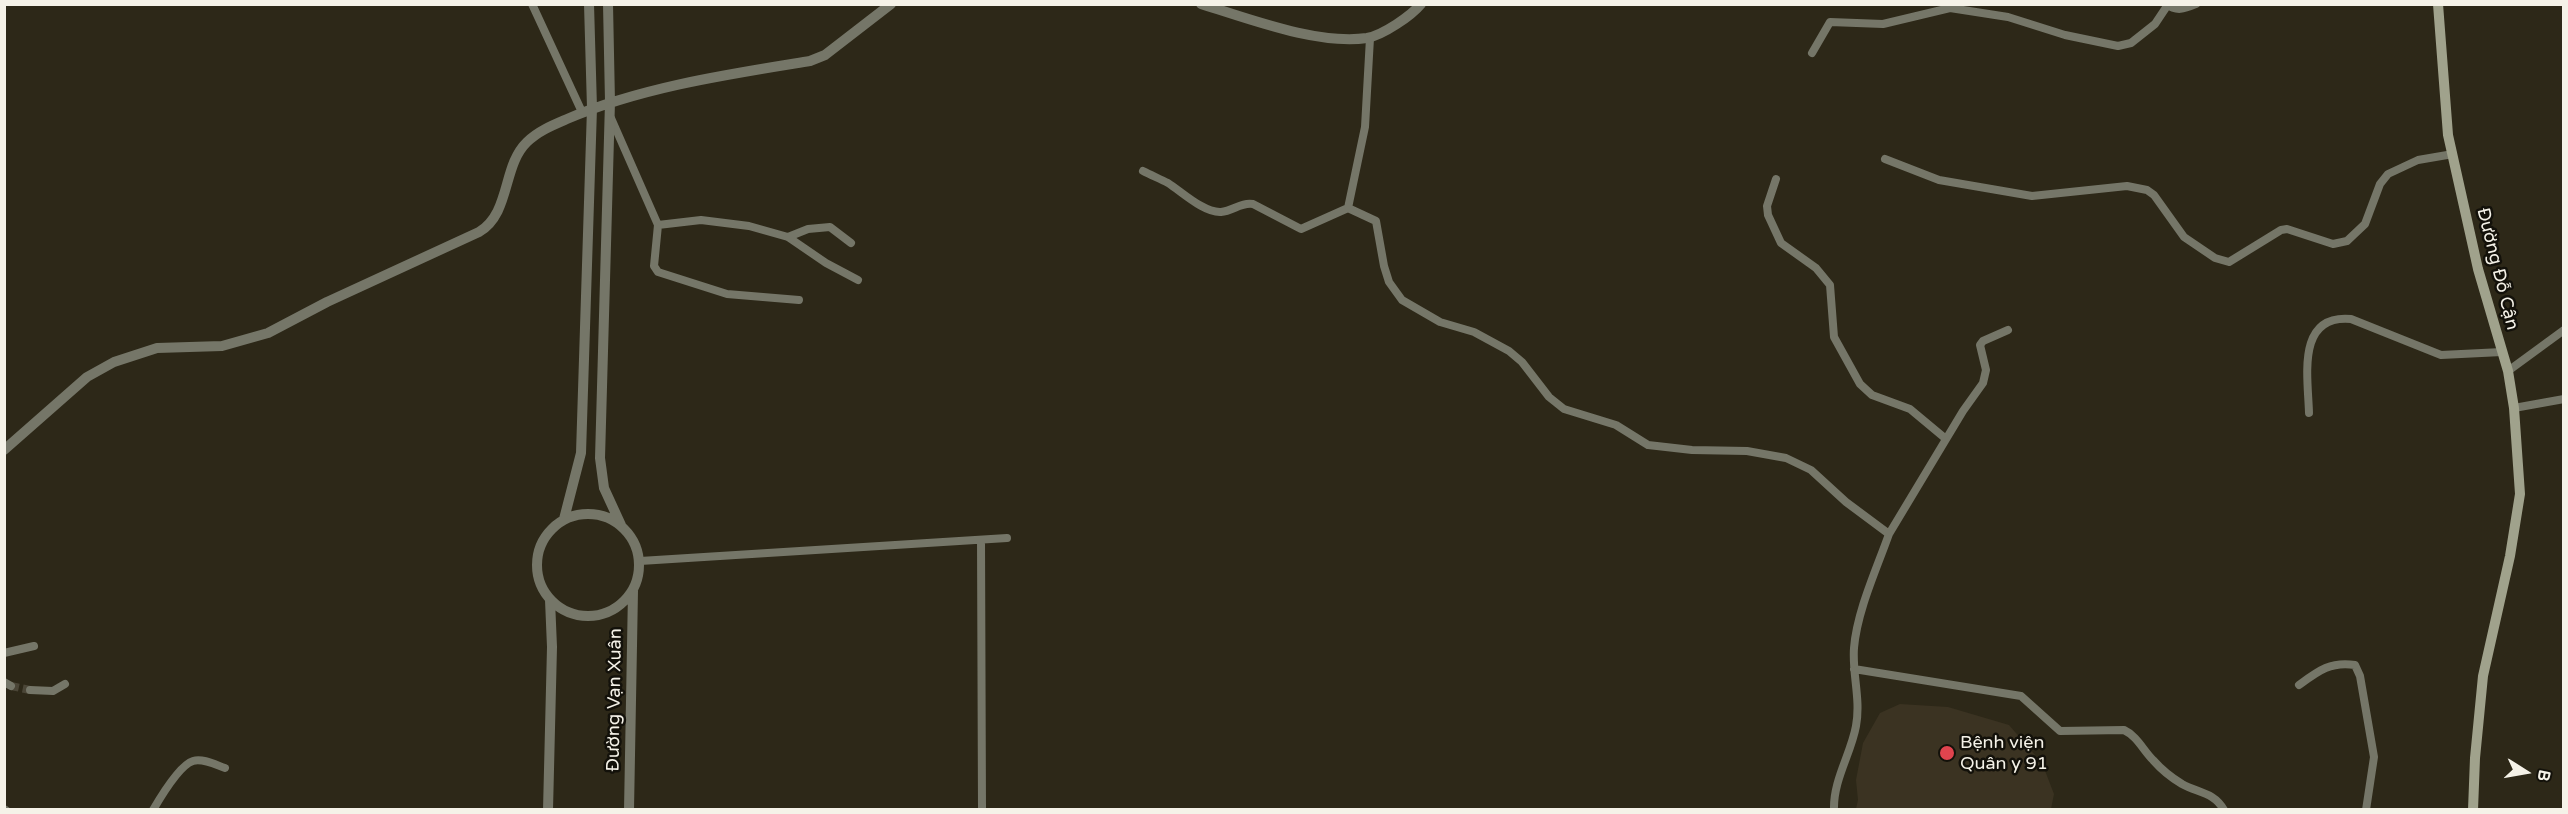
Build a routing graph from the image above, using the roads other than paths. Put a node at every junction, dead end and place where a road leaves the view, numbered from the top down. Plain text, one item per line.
1 (532, 4) edge
2 (589, 4) edge
3 (608, 4) edge
4 (891, 4) edge
5 (1201, 4) edge
6 (1421, 4) edge
7 (2196, 4) edge
8 (2438, 4) edge
9 (2167, 5) edge
10 (1370, 38) junction
11 (1812, 53) dead end
12 (610, 102) junction
13 (587, 110) junction
14 (610, 115) junction
15 (2453, 154) junction
16 (1885, 159) dead end
17 (1143, 171) dead end
18 (1776, 179) dead end
19 (1348, 208) junction
20 (658, 225) junction
21 (788, 237) junction
22 (850, 243) dead end
23 (858, 280) dead end
24 (799, 300) dead end
25 (2008, 330) dead end
26 (2564, 330) edge
27 (2502, 352) junction
28 (2508, 371) junction
29 (2564, 399) edge
30 (2514, 408) junction
31 (2308, 413) dead end
32 (1946, 439) junction
33 (4, 450) edge
34 (564, 519) junction
35 (621, 525) junction
36 (1889, 534) junction
37 (1007, 538) dead end
38 (981, 540) junction
39 (640, 561) junction
40 (633, 591) junction
41 (550, 600) junction
42 (34, 646) dead end
43 (4, 653) edge
44 (1854, 669) junction
45 (65, 684) dead end
46 (2299, 685) dead end
47 (30, 690) tunnel mouth
48 (225, 768) dead end
49 (153, 810) edge
50 (548, 810) edge
51 (629, 810) edge
52 (982, 810) edge
53 (1834, 810) edge
54 (2224, 810) edge
55 (2366, 810) edge
56 (2473, 810) edge

1 - 13 street
2 - 13 street
3 - 12 street
4 - 12 street
5 - 10 street
6 - 10 street
7 - 9 street
8 - 15 main road, Đường Đỗ Cận
9 - 11 street
10 - 19 street
12 - 13 street
12 - 14 street
13 - 33 street
13 - 34 street
14 - 20 street
14 - 35 street
15 - 16 street
15 - 27 main road, Đường Đỗ Cận
17 - 19 street
18 - 32 street
19 - 36 street
20 - 21 street
20 - 24 street
21 - 22 street
21 - 23 street
25 - 32 street
26 - 28 street
27 - 28 main road, Đường Đỗ Cận
27 - 31 street
28 - 30 main road, Đường Đỗ Cận
29 - 30 street
30 - 56 main road, Đường Đỗ Cận
32 - 36 street
34 - 35 street
34 - 41 street
35 - 39 street
36 - 44 street
37 - 38 street
38 - 39 street
38 - 52 street
39 - 40 street
40 - 41 street
40 - 51 street, Đường Vạn Xuân
41 - 50 street
42 - 43 street
44 - 53 street
44 - 54 street
45 - 47 street
46 - 55 street
48 - 49 street

